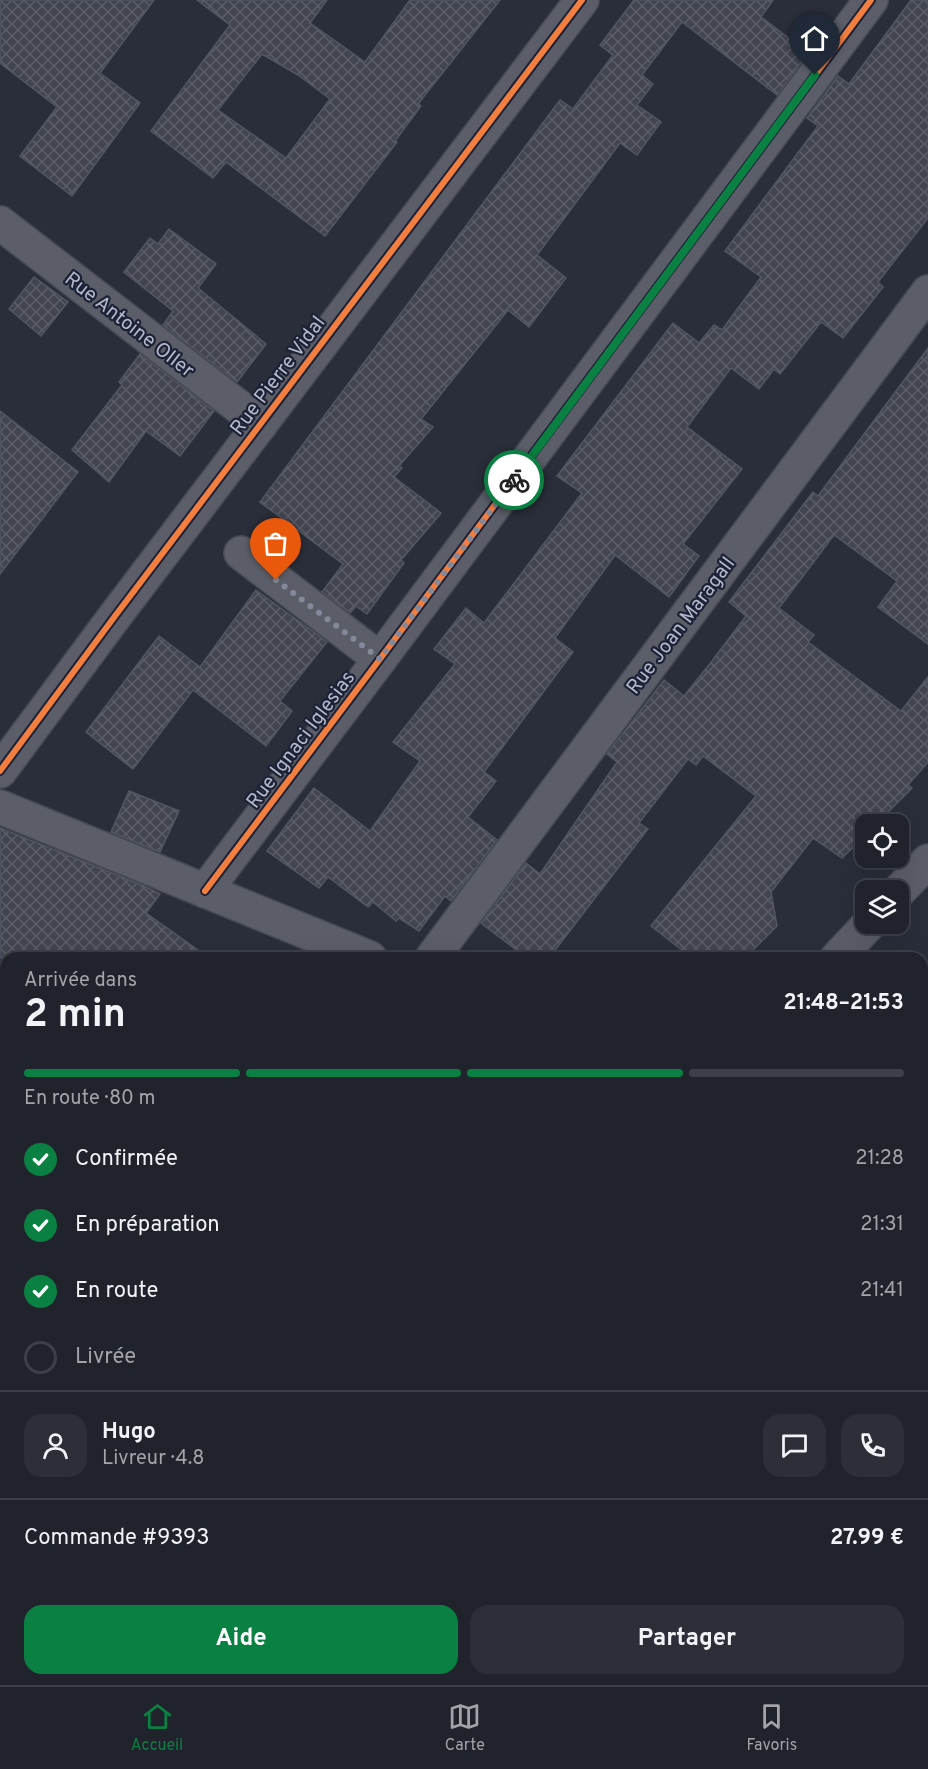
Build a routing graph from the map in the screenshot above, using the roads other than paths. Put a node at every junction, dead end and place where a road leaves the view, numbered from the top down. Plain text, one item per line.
1 (582, 0) edge
2 (871, 0) edge
3 (0, 223) edge
4 (922, 312) edge
5 (261, 424) junction
6 (241, 553) dead end
7 (380, 659) junction
8 (0, 771) edge
9 (0, 807) edge
10 (928, 861) edge
11 (909, 881) edge
12 (205, 891) junction
13 (860, 934) edge
14 (355, 952) edge
15 (437, 952) edge
16 (843, 952) edge

1 - 5 street, Rue Pierre Vidal
2 - 7 street, Rue Ignaci Iglesias
3 - 5 street, Rue Antoine Oller
4 - 15 street, Rue Joan Maragall
5 - 8 street, Rue Pierre Vidal
6 - 7 street
7 - 12 street, Rue Ignaci Iglesias
9 - 12 street
10 - 11 street
12 - 14 street
13 - 16 street

